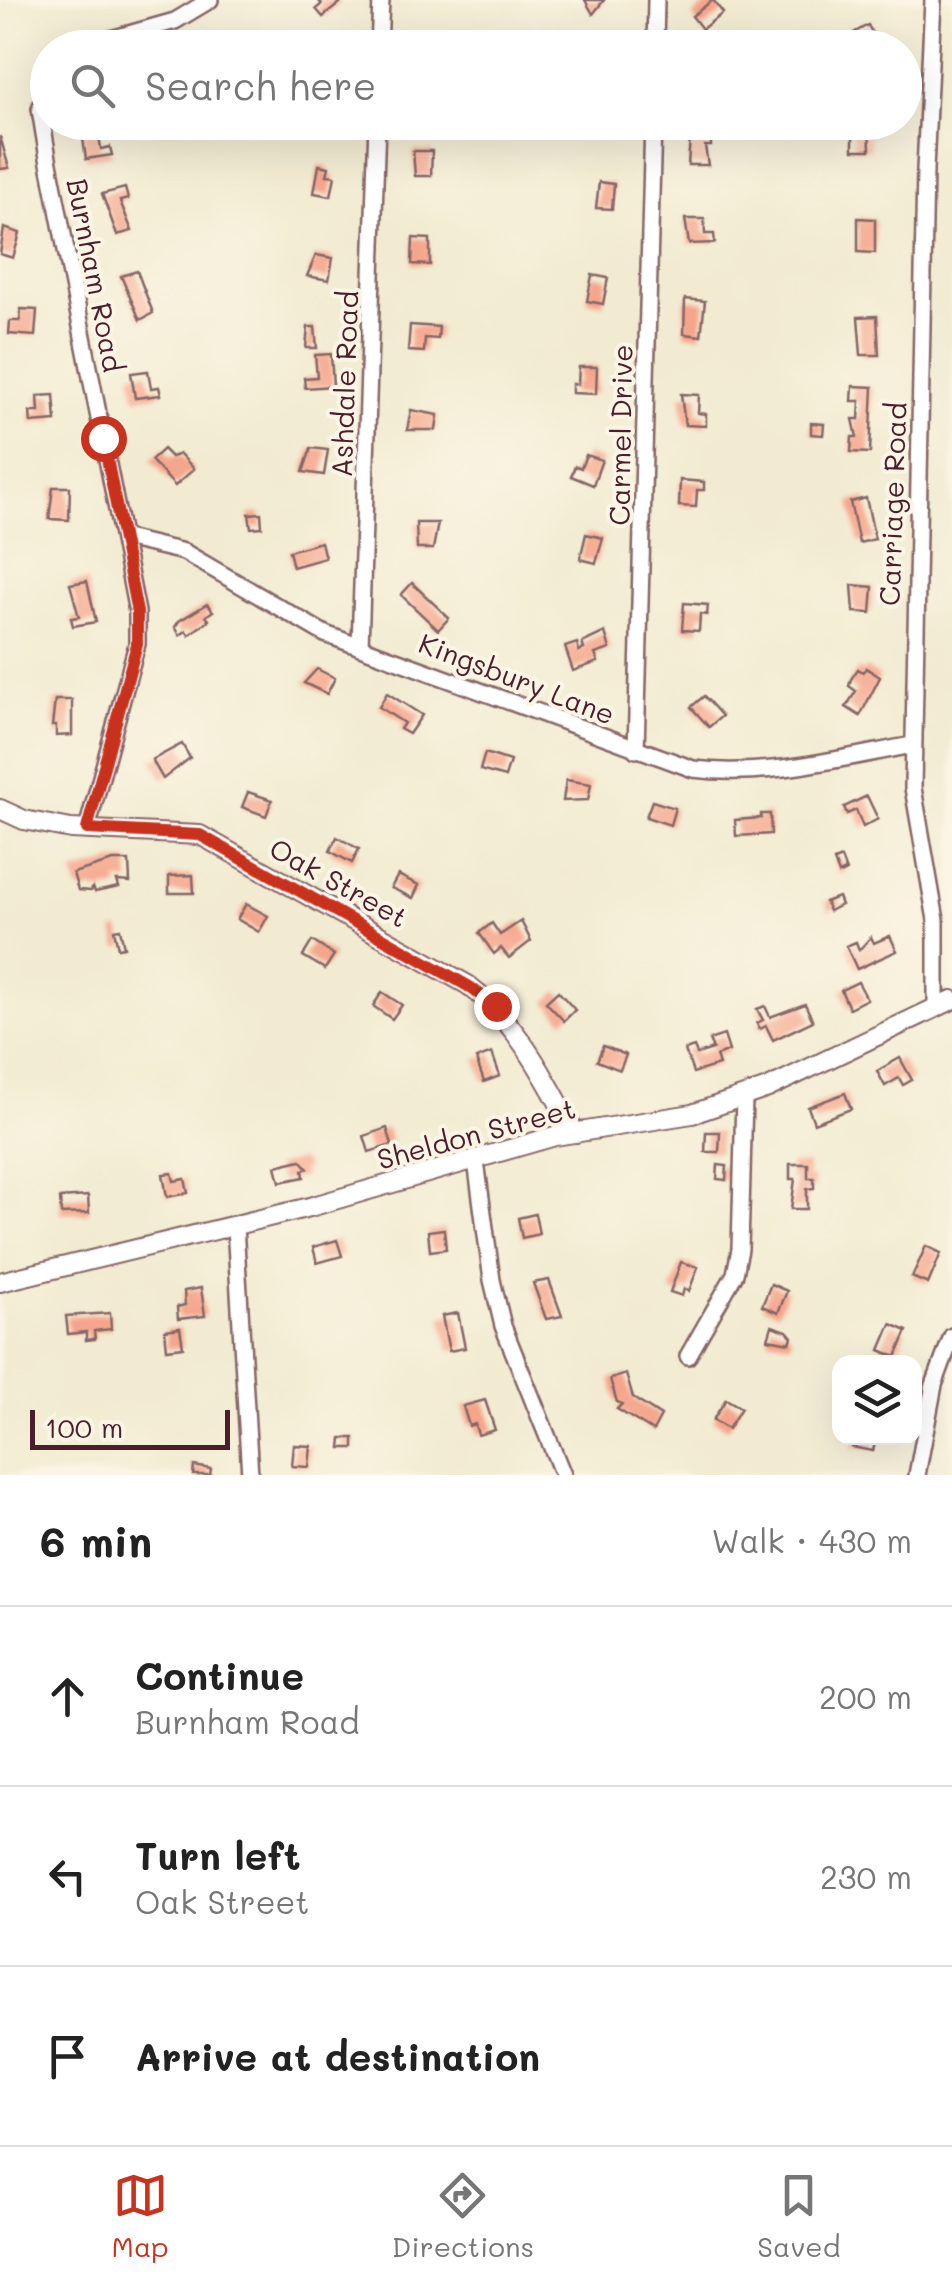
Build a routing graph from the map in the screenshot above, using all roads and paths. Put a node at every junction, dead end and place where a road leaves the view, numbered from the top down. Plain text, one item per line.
1 (210, 0) edge
2 (381, 0) edge
3 (656, 0) edge
4 (935, 0) edge
5 (952, 5) edge
6 (144, 30) edge
7 (380, 30) edge
8 (655, 30) edge
9 (45, 140) edge
10 (376, 140) edge
11 (653, 140) edge
12 (125, 538) junction
13 (360, 647) junction
14 (913, 746) junction
15 (636, 750) junction
16 (0, 809) edge
17 (87, 829) junction
18 (944, 1004) edge
19 (744, 1098) junction
20 (575, 1133) junction
21 (476, 1162) junction
22 (235, 1226) junction
23 (0, 1282) edge
24 (952, 1336) edge
25 (688, 1356) dead end
26 (250, 1475) edge
27 (563, 1475) edge
28 (916, 1475) edge

1 - 6 street
2 - 7 street
3 - 8 street
4 - 5 street
4 - 14 street, Carriage Road
9 - 12 street, Burnham Road
10 - 13 street, Ashdale Road
11 - 15 street, Carmel Drive
12 - 13 street, Kingsbury Lane
12 - 17 street, Burnham Road
13 - 15 street, Kingsbury Lane
14 - 15 street, Kingsbury Lane
14 - 18 street, Carriage Road
16 - 17 street, Oak Street
17 - 20 street, Oak Street
18 - 19 street, Sheldon Street
19 - 20 street, Sheldon Street
19 - 25 street
20 - 21 street, Sheldon Street
21 - 22 street, Sheldon Street
21 - 27 street
22 - 23 street, Sheldon Street
22 - 26 street
24 - 28 street

